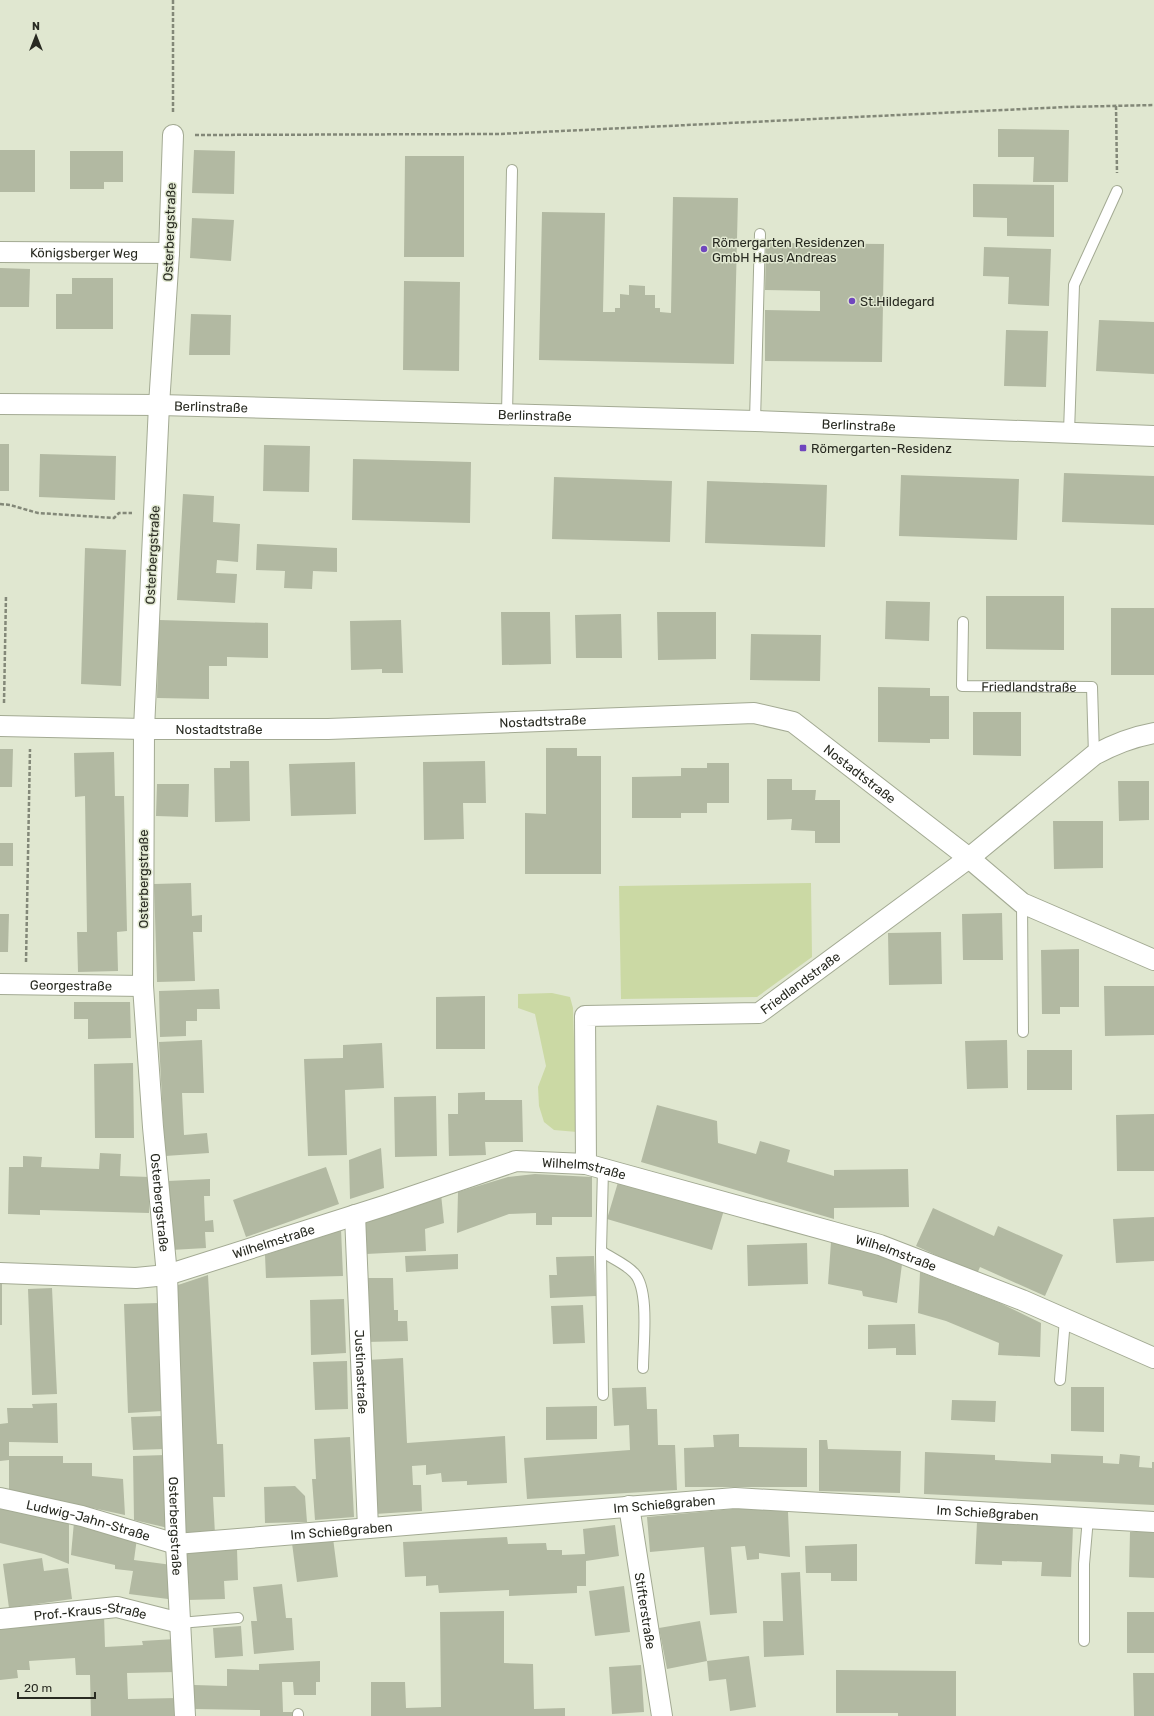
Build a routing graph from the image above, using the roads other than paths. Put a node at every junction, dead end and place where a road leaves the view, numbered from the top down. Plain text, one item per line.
1 (173, 135) road end
2 (512, 170) dead end
3 (1117, 191) road end
4 (760, 234) dead end
5 (0, 252) edge
6 (169, 254) junction
7 (0, 404) edge
8 (159, 404) junction
9 (507, 414) junction
10 (756, 421) junction
11 (1069, 432) junction
12 (1154, 436) edge
13 (963, 622) dead end
14 (2, 726) edge
15 (144, 729) junction
16 (1154, 733) edge
17 (1094, 755) junction
18 (969, 858) junction
19 (1022, 903) junction
20 (1154, 960) edge
21 (0, 984) edge
22 (143, 986) junction
23 (1023, 1032) dead end
24 (594, 1167) junction
25 (355, 1215) junction
26 (600, 1251) junction
27 (0, 1273) edge
28 (167, 1275) junction
29 (1065, 1319) junction
30 (1154, 1358) edge
31 (643, 1368) dead end
32 (1060, 1380) dead end
33 (603, 1395) dead end
34 (0, 1498) edge
35 (629, 1506) junction
36 (1088, 1518) junction
37 (1154, 1522) edge
38 (368, 1528) junction
39 (176, 1544) junction
40 (238, 1618) dead end
41 (0, 1619) edge
42 (180, 1623) junction
43 (1084, 1641) dead end
44 (185, 1716) edge
45 (662, 1716) edge

1 - 6 street, Osterbergstraße
2 - 9 lane
3 - 11 lane
4 - 10 lane
5 - 6 street, Königsberger Weg
6 - 8 street, Osterbergstraße
7 - 8 street, Berlinstraße
8 - 9 street, Berlinstraße
8 - 15 street, Osterbergstraße
9 - 10 street, Berlinstraße
10 - 11 street, Berlinstraße
11 - 12 street, Berlinstraße
13 - 17 lane, Friedlandstraße
14 - 15 street, Nostadtstraße
15 - 18 street, Nostadtstraße
15 - 22 street, Osterbergstraße
16 - 17 street, Friedlandstraße
17 - 18 street, Friedlandstraße
18 - 19 street, Nostadtstraße
18 - 24 street, Friedlandstraße
19 - 20 street, Nostadtstraße
19 - 23 lane
21 - 22 street, Georgestraße
22 - 28 street, Osterbergstraße
24 - 25 street, Wilhelmstraße
24 - 26 lane
24 - 29 street, Wilhelmstraße
25 - 28 street, Wilhelmstraße
25 - 38 street, Justinastraße
26 - 31 lane
26 - 33 lane
27 - 28 street, Wilhelmstraße
28 - 39 street, Osterbergstraße
29 - 30 street, Wilhelmstraße
29 - 32 lane
34 - 39 street, Ludwig-Jahn-Straße
35 - 36 street, Im Schießgraben
35 - 38 street, Im Schießgraben
35 - 45 street, Stifterstraße
36 - 37 street, Im Schießgraben
36 - 43 lane
38 - 39 street, Im Schießgraben
39 - 42 street, Osterbergstraße
40 - 42 lane
41 - 42 street, Prof.-Kraus-Straße
42 - 44 street, Osterbergstraße

